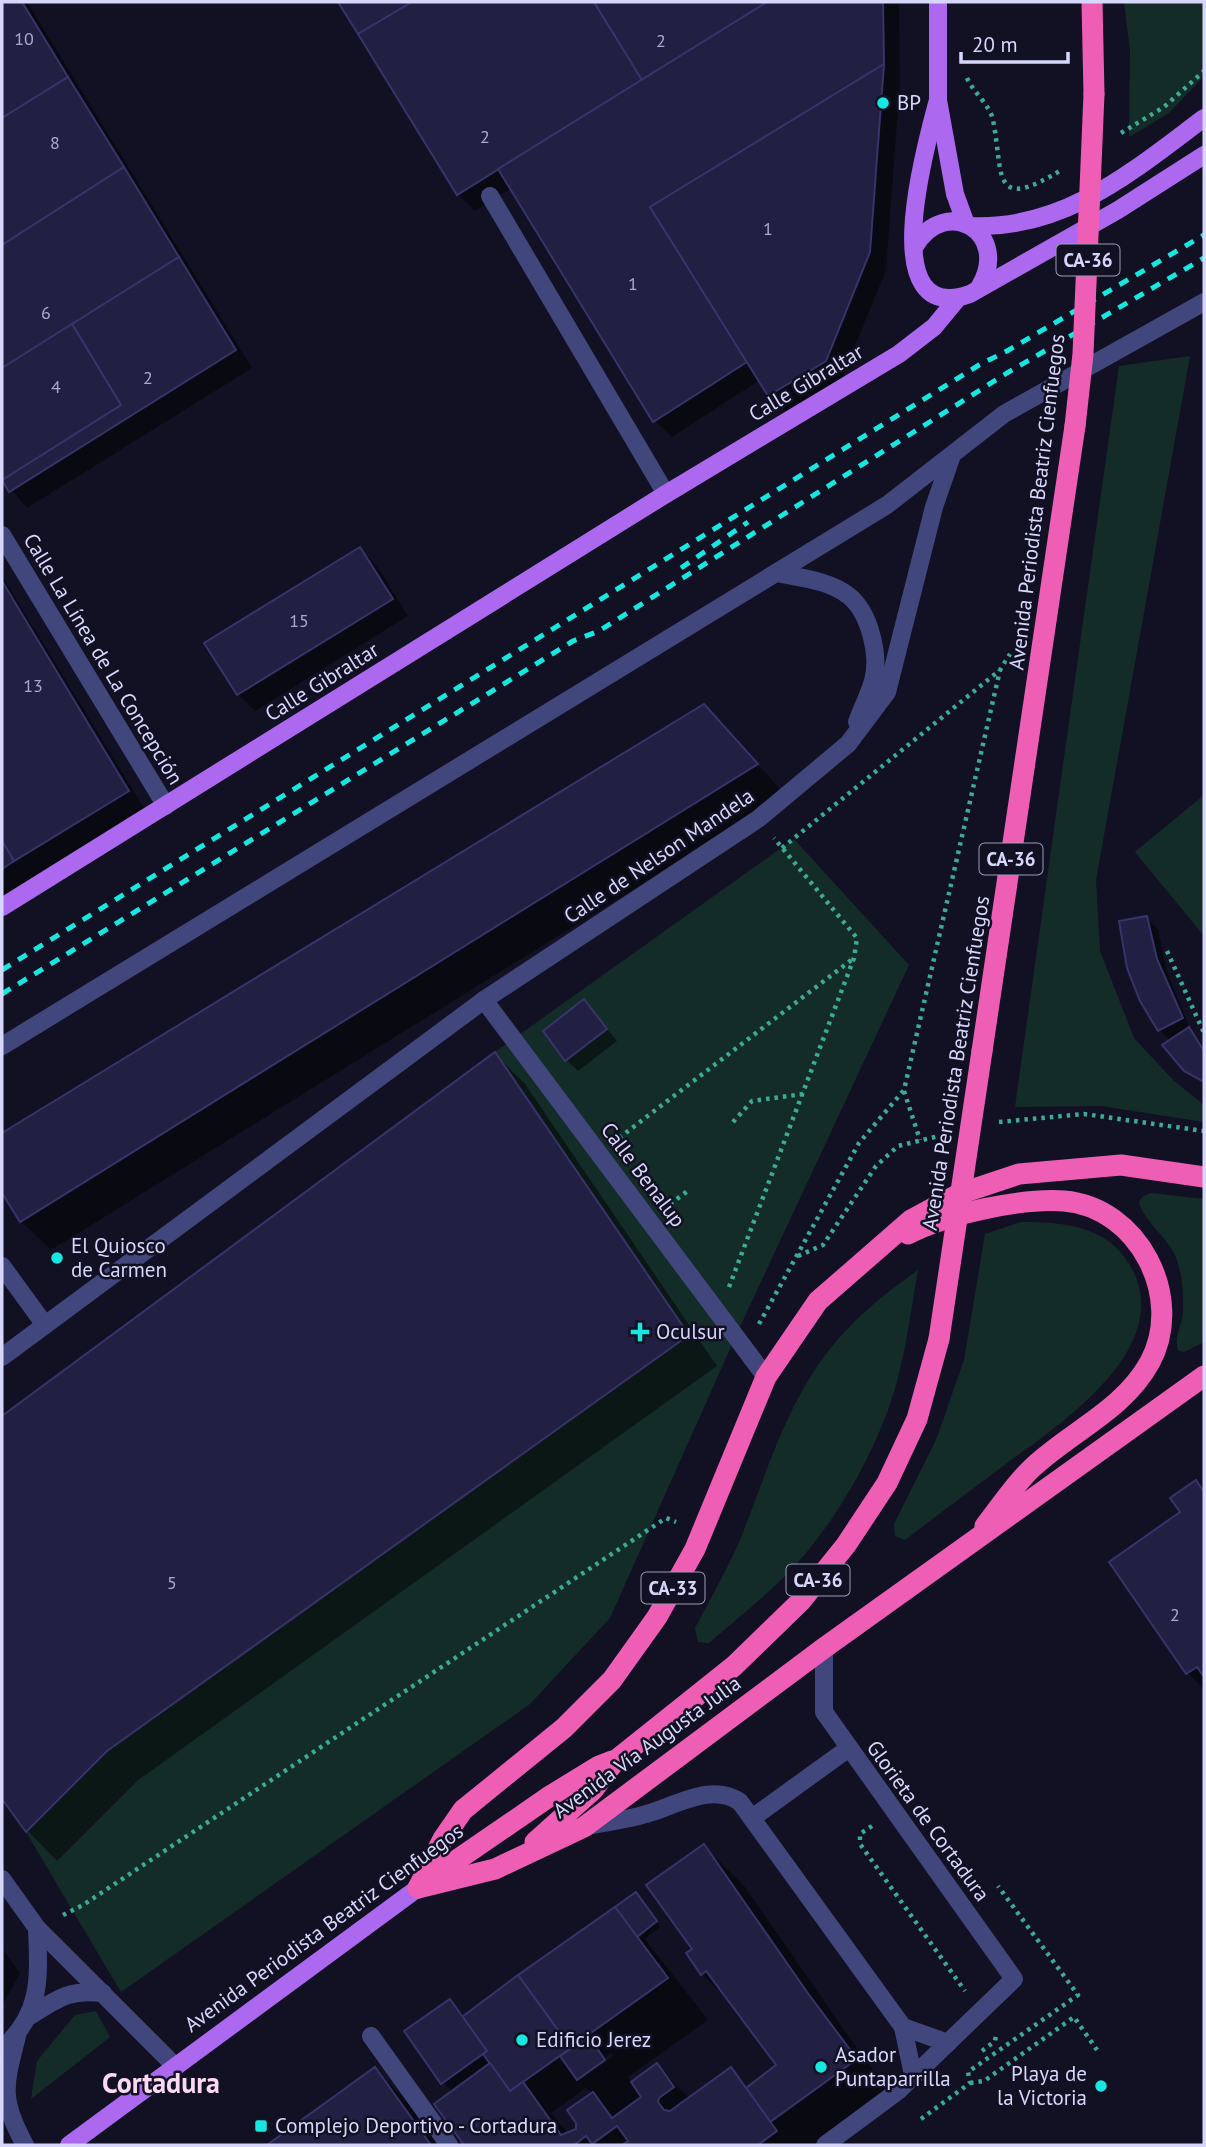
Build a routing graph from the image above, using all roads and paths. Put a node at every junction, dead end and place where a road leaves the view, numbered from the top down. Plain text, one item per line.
1 (938, 2) edge
2 (1092, 2) edge
3 (967, 67) dead end
4 (1204, 71) edge
5 (938, 100) junction
6 (1204, 118) edge
7 (1109, 141) dead end
8 (1204, 155) edge
9 (1065, 167) dead end
10 (490, 196) dead end
11 (969, 225) junction
12 (915, 246) junction
13 (981, 286) junction
14 (958, 298) junction
15 (1204, 302) edge
16 (951, 458) junction
17 (666, 494) junction
18 (2, 535) edge
19 (777, 572) junction
20 (1013, 649) dead end
21 (1000, 670) junction
22 (848, 744) junction
23 (166, 806) junction
24 (2, 907) edge
25 (1167, 951) dead end
26 (854, 958) junction
27 (484, 1000) junction
28 (1204, 1033) edge
29 (2, 1046) edge
30 (904, 1090) junction
31 (803, 1094) junction
32 (733, 1122) dead end
33 (920, 1140) dead end
34 (599, 1154) junction
35 (1204, 1177) edge
36 (875, 1251) junction
37 (2, 1266) edge
38 (712, 1306) junction
39 (45, 1325) junction
40 (744, 1349) junction
41 (2, 1357) edge
42 (1204, 1376) edge
43 (766, 1377) junction
44 (702, 1533) junction
45 (969, 1547) junction
46 (824, 1648) junction
47 (849, 1748) junction
48 (615, 1761) junction
49 (752, 1818) junction
50 (877, 1823) dead end
51 (584, 1827) junction
52 (507, 1864) junction
53 (2, 1879) edge
54 (998, 1886) dead end
55 (418, 1888) junction
56 (37, 1928) junction
57 (103, 1993) junction
58 (972, 1999) dead end
59 (30, 2016) junction
60 (904, 2027) junction
61 (17, 2036) junction
62 (371, 2036) dead end
63 (948, 2043) junction
64 (2, 2049) edge
65 (1097, 2050) dead end
66 (176, 2067) junction
67 (913, 2075) junction
68 (970, 2083) junction
69 (921, 2119) dead end
70 (84, 2140) edge
71 (26, 2145) edge
72 (69, 2145) edge
73 (449, 2145) edge
74 (825, 2145) edge

1 - 5 main road
2 - 48 highway, Avenida Periodista Beatriz Cienfuegos / CA-36, bridge
3 - 9 path
4 - 7 path
5 - 11 main road
5 - 12 main road
6 - 11 main road
8 - 13 main road
10 - 17 street
11 - 12 main road
11 - 13 main road
12 - 14 main road
13 - 14 main road
14 - 17 main road, Calle Gibraltar
15 - 16 street
16 - 19 street
16 - 22 street, Calle de Nelson Mandela
17 - 23 main road, Calle Gibraltar
18 - 23 street, Calle La Línea de La Concepción
19 - 22 street
19 - 29 street
20 - 21 path
21 - 26 path
21 - 30 path
22 - 27 street, Calle de Nelson Mandela
23 - 24 main road, Calle Gibraltar
25 - 28 path
26 - 31 path
26 - 34 path
27 - 34 street, Calle Benalup
27 - 39 street, Calle de Nelson Mandela
30 - 33 path
30 - 40 path
31 - 32 path
31 - 38 path
34 - 38 street, Calle Benalup
35 - 36 highway, CA-33
36 - 43 highway, CA-33
36 - 45 highway
37 - 39 street
38 - 40 street, Calle Benalup
39 - 41 street, Calle de Nelson Mandela
40 - 43 street, Calle Benalup
42 - 45 highway, Avenida Vía Augusta Julia
43 - 44 highway, CA-33
44 - 55 highway, CA-33
44 - 56 path
45 - 46 highway, Avenida Vía Augusta Julia
46 - 47 street
46 - 51 highway, Avenida Vía Augusta Julia
47 - 49 street, Glorieta de Cortadura
47 - 63 street, Glorieta de Cortadura
48 - 52 highway, Avenida Periodista Beatriz Cienfuegos / CA-36
48 - 55 highway, Avenida Periodista Beatriz Cienfuegos / CA-36
49 - 51 street
49 - 60 street
50 - 58 path
51 - 52 highway, Avenida Vía Augusta Julia
52 - 55 highway, Avenida Vía Augusta Julia
53 - 56 street
54 - 68 path
55 - 66 main road, Avenida Periodista Beatriz Cienfuegos
56 - 57 street
56 - 59 street
57 - 59 street
57 - 66 street
59 - 61 street
60 - 63 street
60 - 67 street
61 - 64 street
61 - 71 street
62 - 73 street
63 - 67 street, Glorieta de Cortadura
65 - 68 path
66 - 70 main road, Avenida Periodista Beatriz Cienfuegos
67 - 74 street, Glorieta de Cortadura
68 - 69 path
70 - 72 main road, Avenida Periodista Beatriz Cienfuegos

